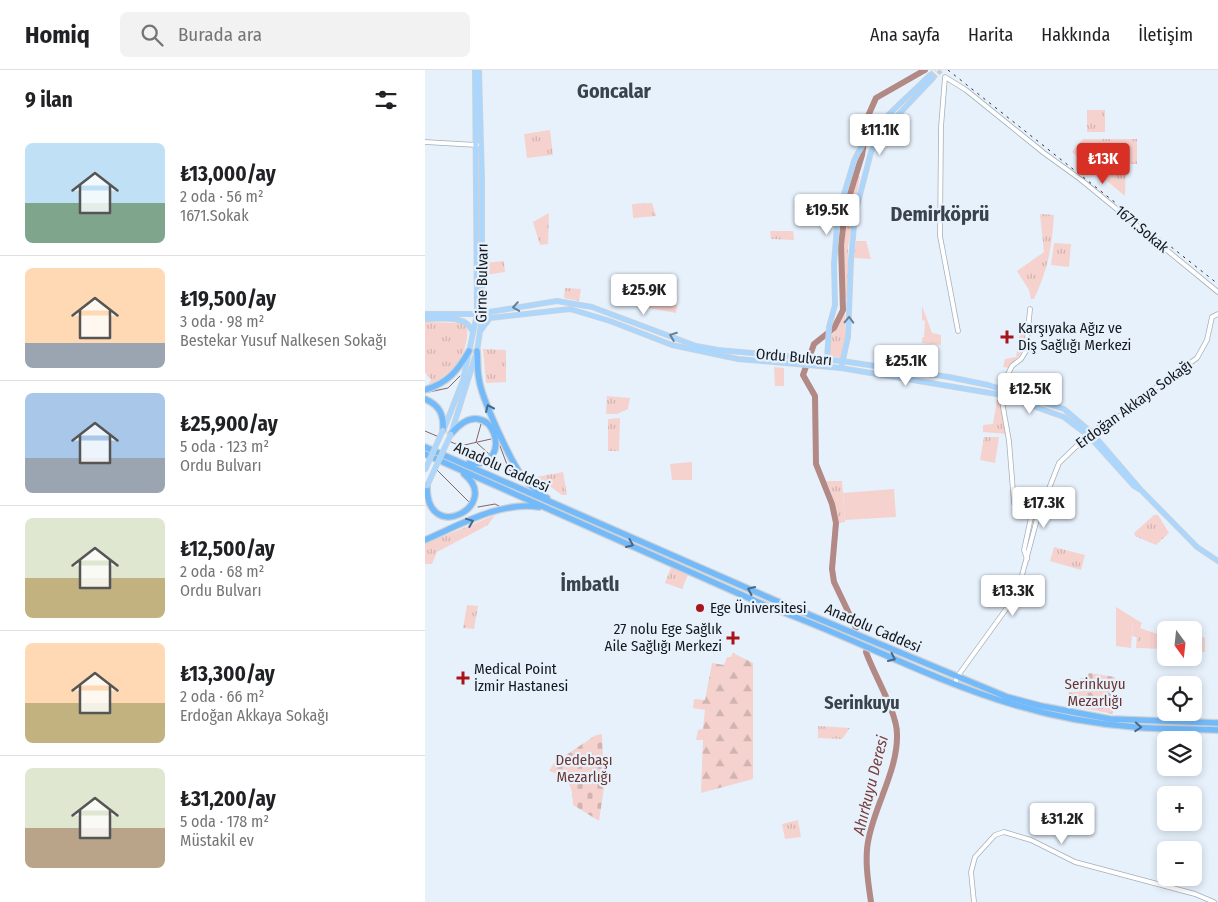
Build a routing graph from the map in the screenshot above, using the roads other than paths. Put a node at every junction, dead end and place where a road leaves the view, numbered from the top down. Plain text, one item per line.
1 (475, 70) edge
2 (479, 70) edge
3 (425, 142) edge
4 (477, 145) junction
5 (477, 173) junction
6 (482, 180) junction
7 (1218, 292) edge
8 (482, 303) junction
9 (1030, 309) dead end
10 (492, 311) junction
11 (479, 313) junction
12 (425, 314) edge
13 (1218, 314) edge
14 (425, 319) edge
15 (481, 330) junction
16 (958, 331) dead end
17 (473, 334) junction
18 (477, 351) junction
19 (469, 352) junction
20 (827, 360) junction
21 (843, 361) junction
22 (827, 367) junction
23 (841, 368) junction
24 (425, 390) edge
25 (1001, 392) junction
26 (425, 399) edge
27 (443, 430) junction
28 (451, 434) junction
29 (1090, 434) junction
30 (425, 447) edge
31 (425, 454) edge
32 (460, 461) junction
33 (454, 468) junction
34 (425, 470) edge
35 (426, 488) edge
36 (1140, 489) junction
37 (1048, 494) junction
38 (553, 507) junction
39 (1032, 517) junction
40 (425, 540) edge
41 (1027, 559) junction
42 (1218, 561) edge
43 (957, 677) junction
44 (955, 684) junction
45 (1218, 723) edge
46 (1218, 730) edge
47 (974, 902) edge
48 (1214, 902) edge

1 - 4 main road, Girne Bulvarı
2 - 6 main road, Girne Bulvarı
3 - 4 street
4 - 5 main road, Girne Bulvarı
5 - 6 main road
5 - 11 main road, Girne Bulvarı
6 - 8 main road, Girne Bulvarı
7 - 16 street, 1671.Sokak
8 - 10 main road
8 - 11 main road, Girne Bulvarı
9 - 25 street
10 - 11 main road, Ordu Bulvarı
20 -> 10 main road, Ordu Bulvarı
11 - 12 main road, Ordu Bulvarı
11 - 15 main road, Girne Bulvarı
11 - 17 main road, Girne Bulvarı
13 - 29 street, Erdoğan Akkaya Sokağı
14 - 17 main road
15 - 18 main road, Girne Bulvarı
15 - 22 main road, Ordu Bulvarı
17 - 19 main road, Girne Bulvarı
18 - 28 main road, Girne Bulvarı
38 -> 18 highway
19 - 24 highway
19 - 27 main road, Girne Bulvarı
20 - 21 main road, Ordu Bulvarı
21 -> 20 main road
20 - 22 main road
21 - 23 main road
21 - 25 main road, Ordu Bulvarı
22 - 23 main road, Ordu Bulvarı
23 - 25 main road, Ordu Bulvarı
25 - 29 main road, Ordu Bulvarı
25 - 39 street
26 - 27 highway
27 - 34 main road, Girne Bulvarı, bridge
28 - 32 highway
28 - 35 main road, Girne Bulvarı, bridge
29 - 36 main road, Ordu Bulvarı
29 - 36 main road, Ordu Bulvarı
29 - 37 street, Erdoğan Akkaya Sokağı
30 - 32 highway, Anadolu Caddesi
31 - 33 highway, Anadolu Caddesi
32 - 38 highway, Anadolu Caddesi
33 - 35 highway
33 - 38 highway, Anadolu Caddesi
36 - 42 main road, Ordu Bulvarı
37 - 39 street, Erdoğan Akkaya Sokağı
37 - 41 street, Erdoğan Akkaya Sokağı
40 -> 38 highway
43 -> 38 highway, Anadolu Caddesi
38 -> 44 highway, Anadolu Caddesi
39 - 41 street, Erdoğan Akkaya Sokağı
41 - 43 street, Erdoğan Akkaya Sokağı
43 - 44 street
43 - 45 highway, Anadolu Caddesi
44 -> 46 highway, Anadolu Caddesi
47 - 48 street

